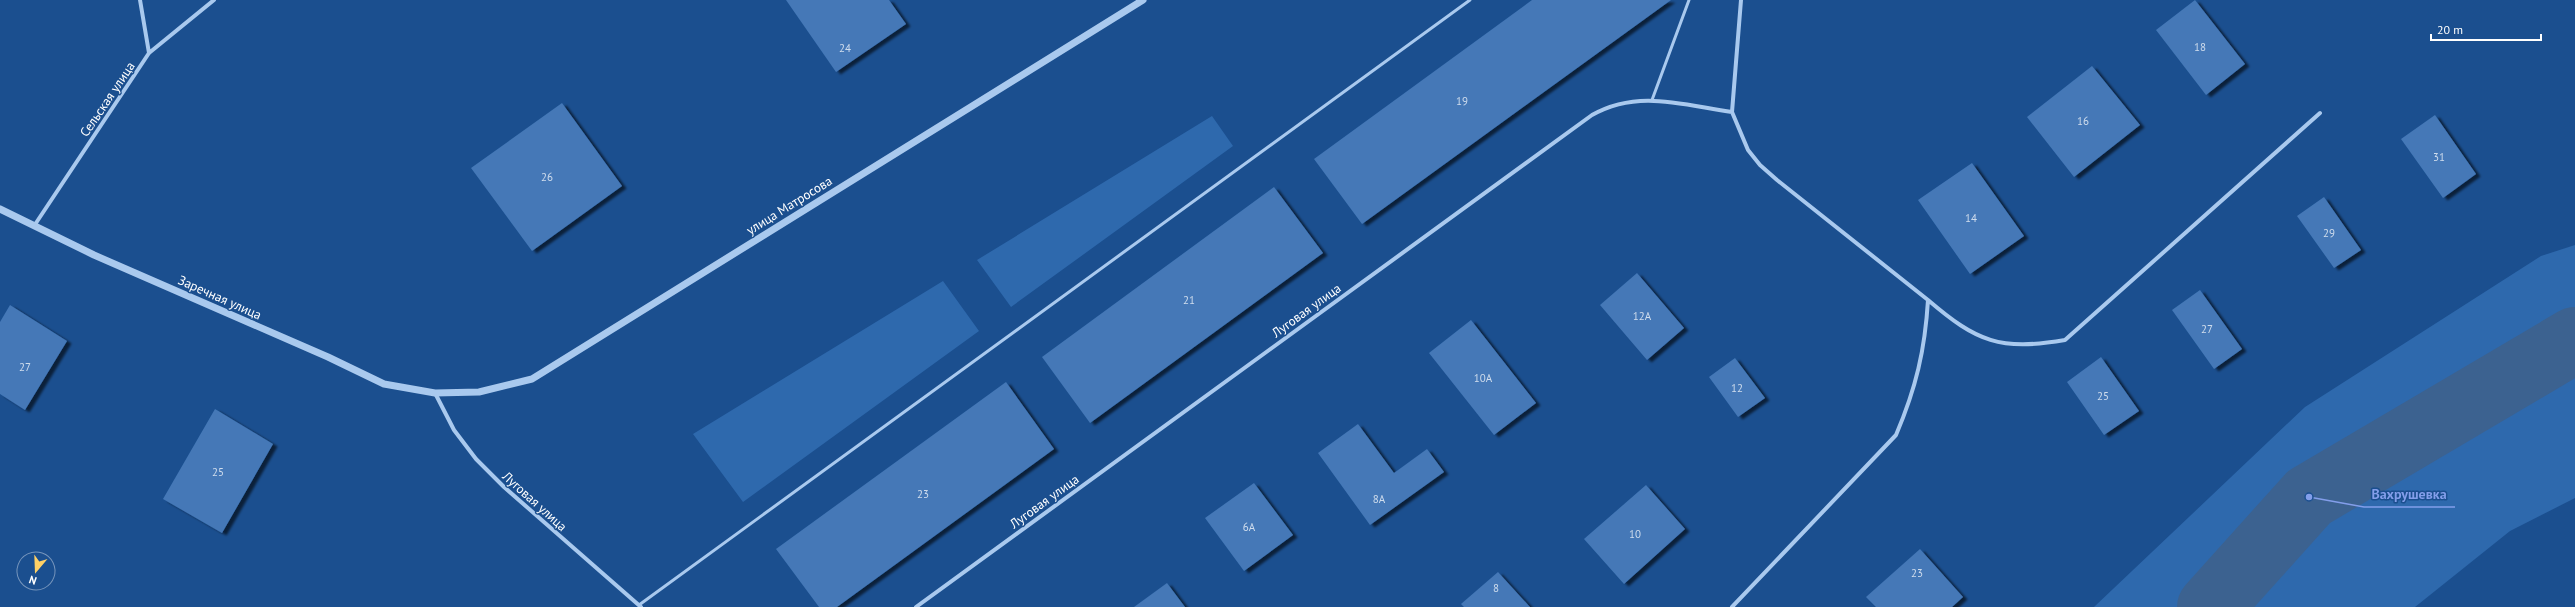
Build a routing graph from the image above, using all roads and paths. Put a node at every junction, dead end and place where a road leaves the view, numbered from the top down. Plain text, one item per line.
1 (140, 0) edge
2 (214, 0) edge
3 (1143, 0) edge
4 (1470, 0) edge
5 (1690, 0) edge
6 (1741, 0) edge
7 (149, 53) junction
8 (1652, 100) junction
9 (1732, 112) junction
10 (2320, 113) dead end
11 (0, 209) edge
12 (34, 226) junction
13 (1928, 300) junction
14 (435, 393) junction
15 (640, 606) edge
16 (916, 607) edge
17 (1732, 607) edge

1 - 7 street
2 - 7 street, Сельская улица
3 - 14 street, улица Матросова
4 - 15 lane
5 - 8 lane
6 - 9 street
7 - 12 street, Сельская улица
8 - 9 street, Луговая улица
8 - 16 street, Луговая улица
9 - 13 street
10 - 13 street
11 - 12 street, Заречная улица
12 - 14 street, Заречная улица
13 - 17 street
14 - 15 street, Луговая улица

